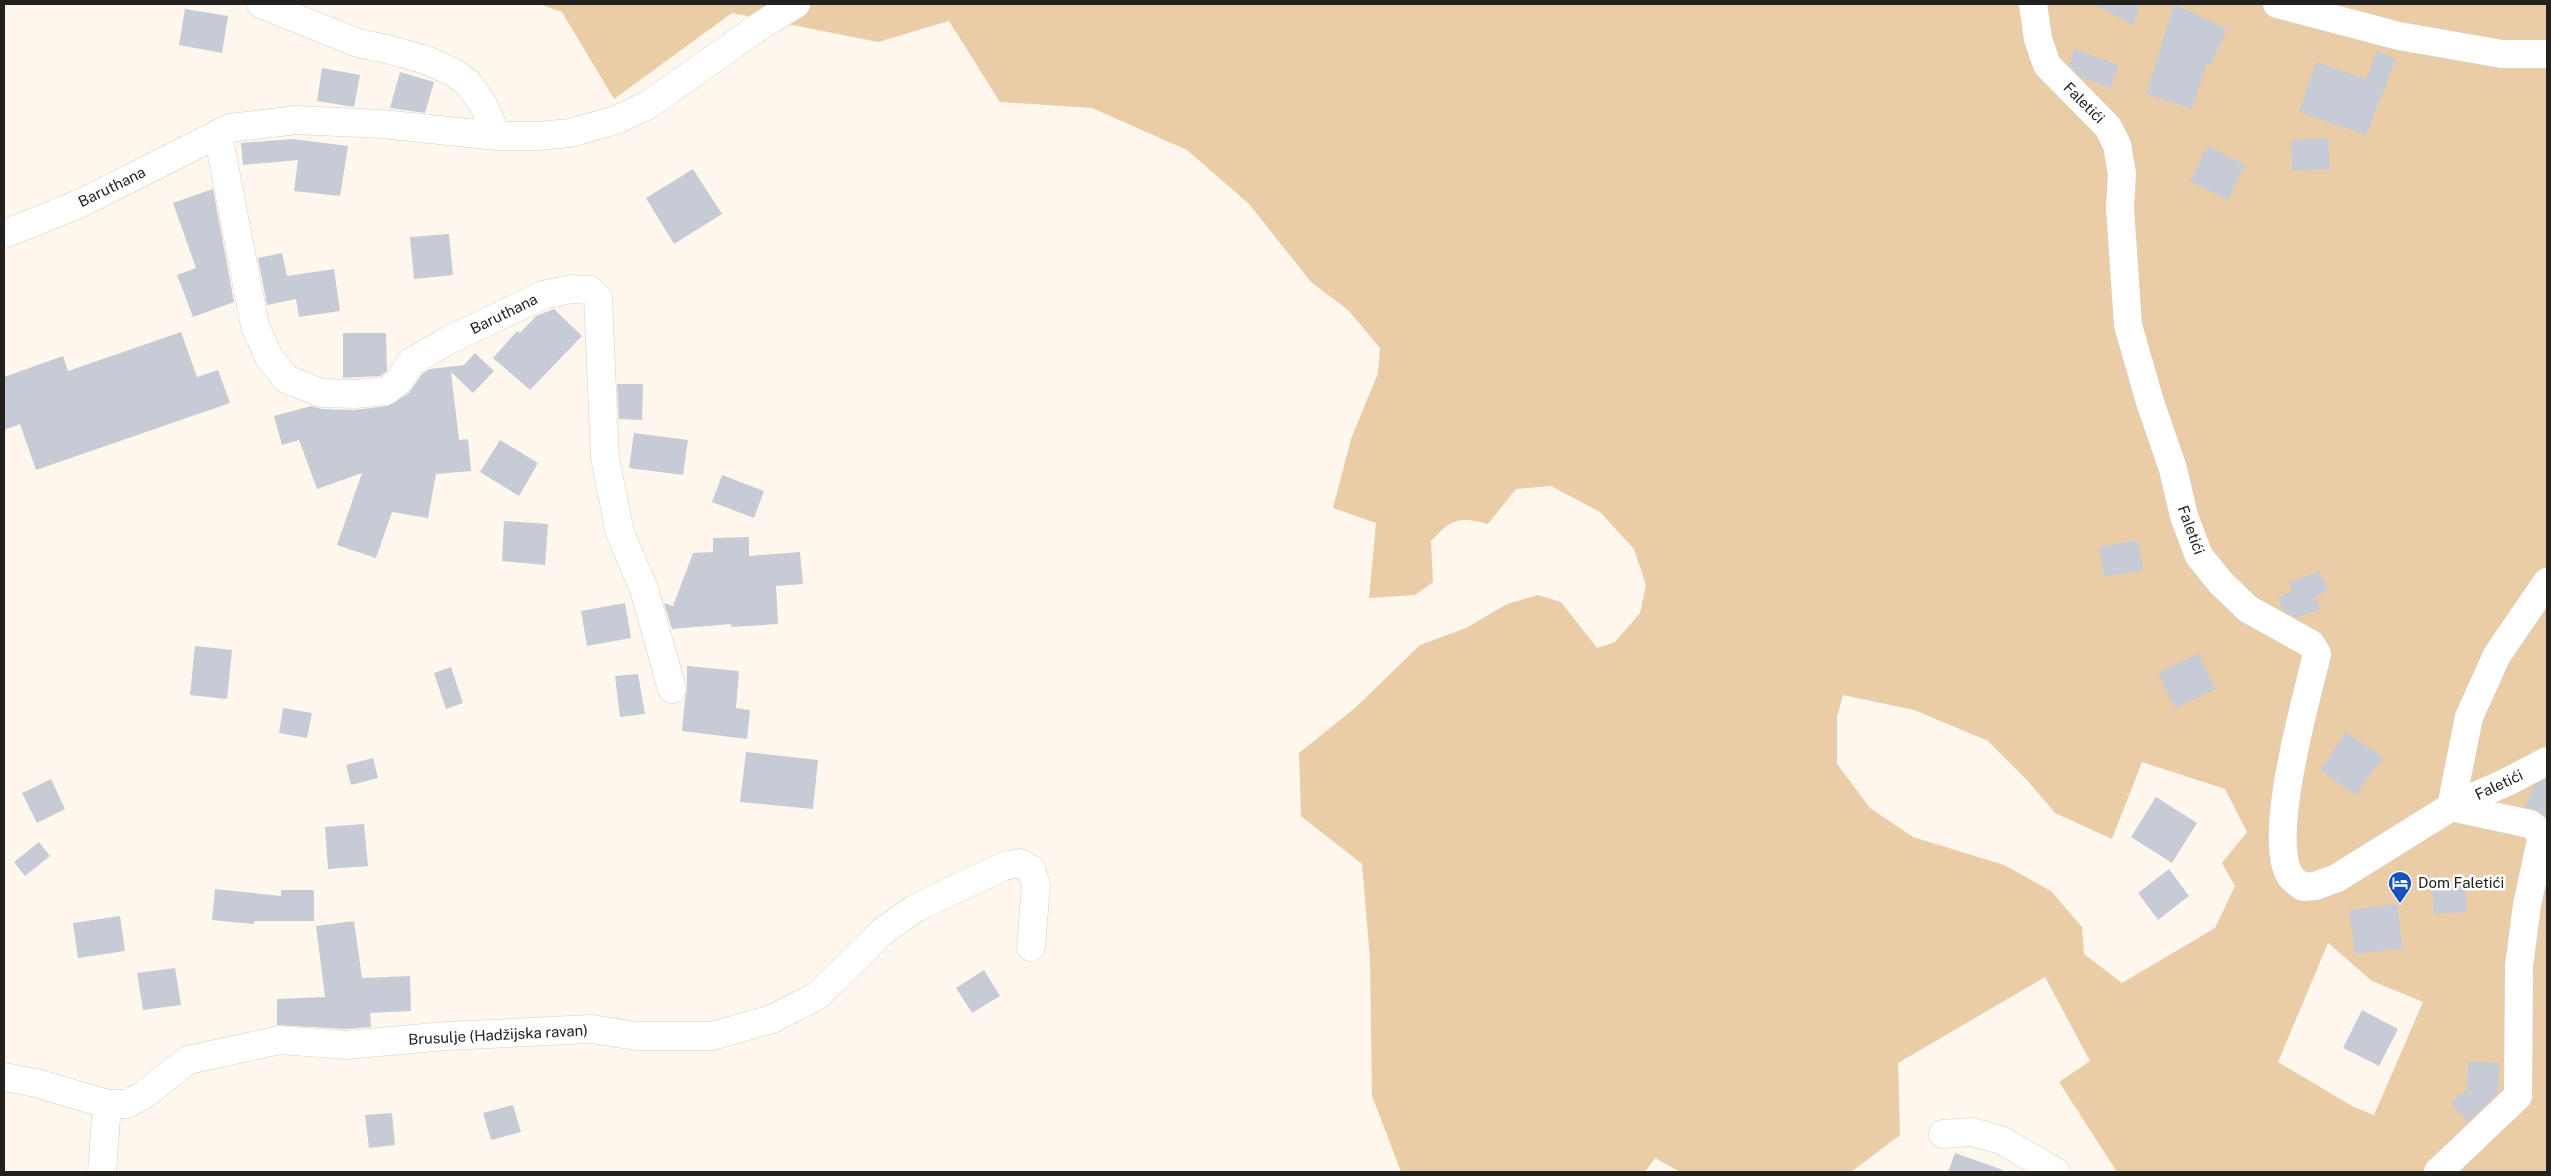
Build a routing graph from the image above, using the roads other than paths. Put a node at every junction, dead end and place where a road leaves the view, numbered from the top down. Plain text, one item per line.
1 (261, 4) edge
2 (796, 4) edge
3 (2033, 4) edge
4 (2277, 4) edge
5 (2547, 54) edge
6 (218, 134) junction
7 (497, 136) junction
8 (4, 234) edge
9 (2547, 582) edge
10 (672, 689) dead end
11 (2547, 761) edge
12 (2451, 807) junction
13 (1031, 947) dead end
14 (4, 1077) edge
15 (106, 1104) junction
16 (1943, 1134) dead end
17 (102, 1172) edge
18 (2056, 1172) edge
19 (2438, 1172) edge

1 - 7 street
2 - 7 street, Baruthana
3 - 12 street, Faletići
4 - 5 street
6 - 7 street, Baruthana
6 - 8 street, Baruthana
6 - 10 street, Baruthana
9 - 12 street, Faletići
11 - 12 street, Faletići
12 - 19 street
13 - 15 street, Brusulje (Hadžijska ravan)
14 - 15 street, Brusulje (Hadžijska ravan)
15 - 17 street
16 - 18 street

